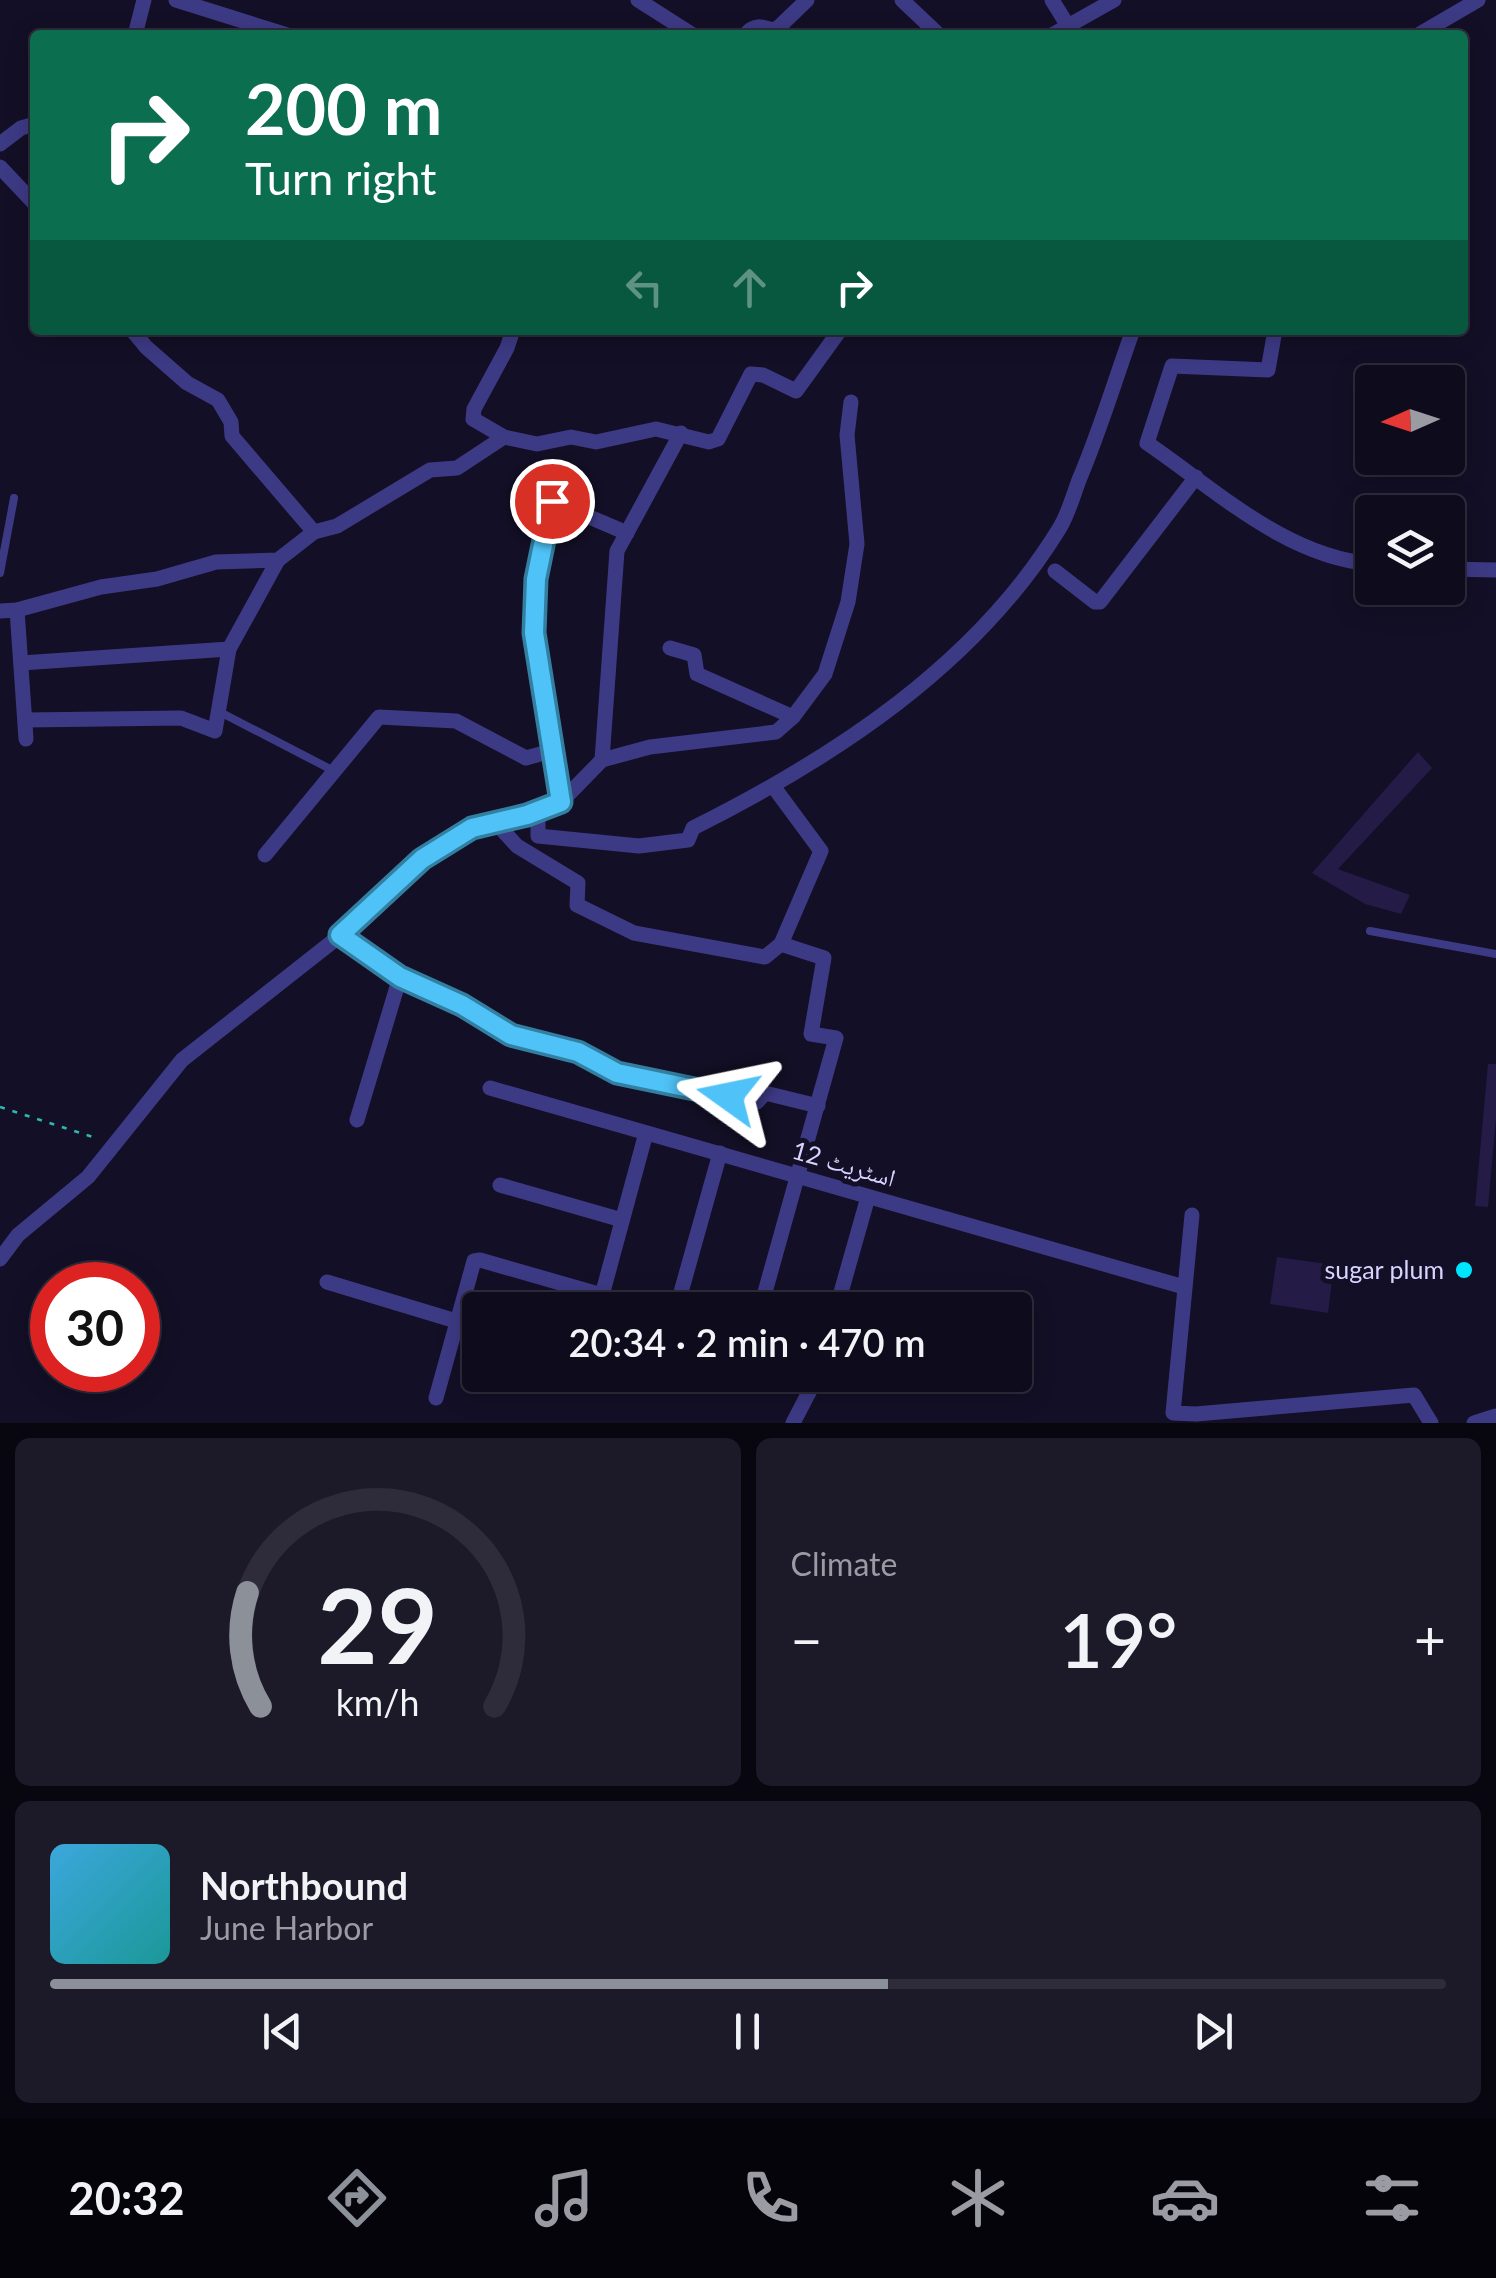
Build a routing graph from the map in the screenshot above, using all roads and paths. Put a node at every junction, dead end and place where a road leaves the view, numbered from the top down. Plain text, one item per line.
1 (144, 0) edge
2 (176, 0) edge
3 (638, 0) edge
4 (902, 0) edge
5 (1052, 0) edge
6 (1114, 0) edge
7 (1478, 0) edge
8 (803, 1) edge
9 (1068, 26) junction
10 (136, 30) edge
11 (271, 30) edge
12 (685, 30) edge
13 (751, 30) edge
14 (774, 30) edge
15 (774, 30) edge
16 (935, 30) edge
17 (1061, 30) edge
18 (1427, 30) edge
19 (30, 125) edge
20 (0, 144) edge
21 (0, 167) edge
22 (30, 199) edge
23 (136, 335) edge
24 (512, 335) edge
25 (836, 335) edge
26 (1131, 335) edge
27 (1274, 335) edge
28 (851, 402) dead end
29 (680, 433) junction
30 (504, 437) junction
31 (1196, 477) junction
32 (14, 498) dead end
33 (314, 532) junction
34 (627, 533) junction
35 (278, 560) junction
36 (1355, 562) edge
37 (1465, 569) edge
38 (1496, 570) edge
39 (1054, 571) dead end
40 (0, 572) edge
41 (17, 610) junction
42 (0, 612) edge
43 (670, 648) dead end
44 (229, 650) junction
45 (21, 663) junction
46 (218, 711) junction
47 (793, 717) junction
48 (25, 720) junction
49 (26, 739) dead end
50 (552, 751) junction
51 (602, 760) junction
52 (334, 772) junction
53 (772, 786) junction
54 (561, 802) junction
55 (538, 811) junction
56 (495, 822) junction
57 (265, 855) dead end
58 (1370, 932) dead end
59 (340, 935) junction
60 (781, 944) junction
61 (1496, 954) edge
62 (400, 977) junction
63 (490, 1088) dead end
64 (818, 1106) junction
65 (0, 1107) edge
66 (357, 1120) dead end
67 (646, 1133) junction
68 (116, 1144) junction
69 (720, 1153) junction
70 (799, 1177) junction
71 (500, 1185) dead end
72 (868, 1197) junction
73 (1192, 1215) dead end
74 (622, 1220) junction
75 (0, 1259) edge
76 (328, 1282) dead end
77 (1184, 1288) junction
78 (463, 1292) edge
79 (569, 1292) edge
80 (603, 1292) edge
81 (681, 1292) edge
82 (765, 1292) edge
83 (841, 1292) edge
84 (462, 1297) edge
85 (456, 1321) junction
86 (810, 1392) edge
87 (436, 1398) dead end
88 (1496, 1416) edge
89 (794, 1423) edge
90 (1431, 1423) edge
91 (1474, 1423) edge

1 - 10 street
2 - 11 street
3 - 12 street
4 - 16 street
5 - 9 street
6 - 9 street
7 - 18 street
8 - 14 street
9 - 17 street
13 - 15 street
19 - 20 street
21 - 22 street
23 - 33 street
24 - 30 street
25 - 29 street
26 - 53 street
27 - 31 street
28 - 47 street
29 - 30 street
29 - 34 street
30 - 33 street
31 - 36 street
31 - 39 street
32 - 40 lane
33 - 35 street
34 - 50 street
34 - 51 street
35 - 41 street
35 - 44 street
37 - 38 street
41 - 42 street
41 - 45 street
43 - 47 street
44 - 45 street
44 - 46 street
45 - 48 street
46 - 48 street
46 - 52 lane
47 - 51 street
48 - 49 street
50 - 52 street
50 - 54 street
51 - 54 street
52 - 57 street
53 - 55 street
53 - 60 street
54 - 55 street
55 - 56 street
56 - 59 street
56 - 60 street
58 - 61 lane
59 - 62 street
59 - 68 street
60 - 64 street
62 - 64 street
62 - 66 street
63 - 67 street, اسٹریٹ 12
64 - 70 street
65 - 68 path
67 - 69 street, اسٹریٹ 12
67 - 74 street
68 - 75 street
69 - 70 street, اسٹریٹ 12
69 - 81 street
70 - 72 street, اسٹریٹ 12
70 - 82 street
71 - 74 street
72 - 77 street, اسٹریٹ 12
72 - 83 street
73 - 77 street
74 - 80 street
76 - 85 street
77 - 90 street
78 - 79 street
84 - 85 street
85 - 87 street
86 - 89 street
88 - 91 street

